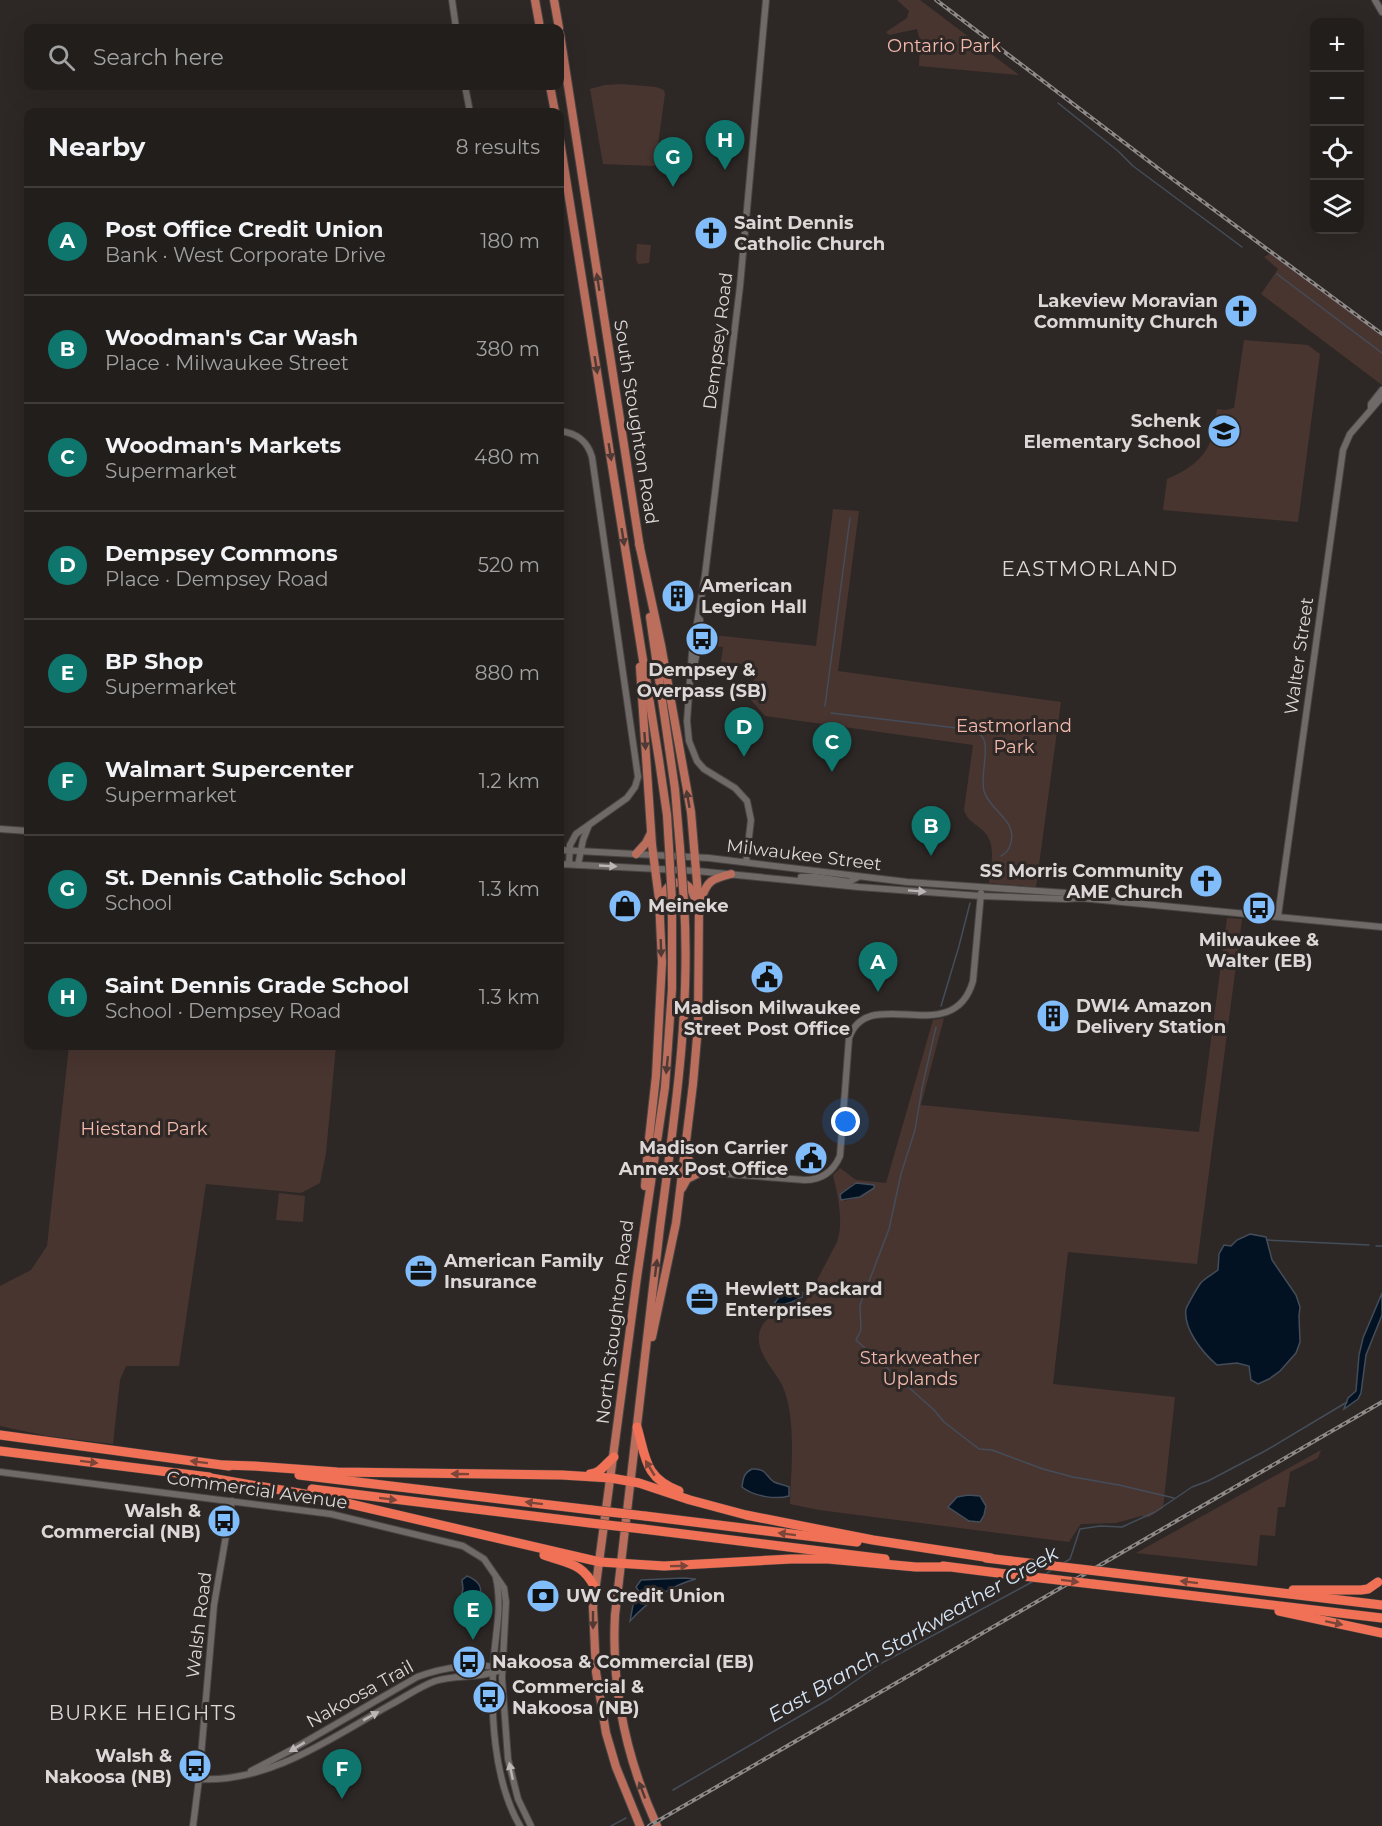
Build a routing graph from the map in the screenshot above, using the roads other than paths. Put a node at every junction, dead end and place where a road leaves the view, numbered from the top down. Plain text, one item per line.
1 (452, 0) edge
2 (536, 0) edge
3 (554, 0) edge
4 (766, 0) edge
5 (1375, 0) edge
6 (1381, 10) edge
7 (455, 24) edge
8 (540, 24) edge
9 (558, 24) edge
10 (564, 60) edge
11 (466, 90) edge
12 (551, 90) edge
13 (469, 108) edge
14 (554, 108) edge
15 (564, 166) edge
16 (1382, 390) edge
17 (1382, 398) edge
18 (1371, 409) junction
19 (620, 423) junction
20 (605, 426) junction
21 (564, 431) edge
22 (639, 543) junction
23 (640, 641) junction
24 (678, 814) joint
25 (667, 815) joint
26 (590, 825) junction
27 (0, 829) edge
28 (24, 831) edge
29 (651, 833) junction
30 (564, 850) edge
31 (570, 850) junction
32 (580, 851) junction
33 (636, 854) junction
34 (654, 855) junction
35 (695, 858) junction
36 (746, 862) junction
37 (564, 864) edge
38 (569, 864) junction
39 (578, 865) junction
40 (656, 869) junction
41 (697, 871) junction
42 (731, 874) junction
43 (858, 877) junction
44 (779, 879) junction
45 (912, 882) junction
46 (981, 886) junction
47 (859, 887) junction
48 (981, 896) junction
49 (1081, 898) junction
50 (699, 906) junction
51 (660, 912) junction
52 (1278, 916) junction
53 (1382, 927) edge
54 (687, 1135) junction
55 (701, 1172) junction
56 (679, 1201) junction
57 (642, 1235) junction
58 (641, 1388) junction
59 (637, 1427) junction
60 (0, 1434) edge
61 (0, 1452) edge
62 (614, 1457) junction
63 (224, 1465) junction
64 (0, 1472) edge
65 (581, 1476) junction
66 (205, 1477) junction
67 (611, 1478) junction
68 (631, 1481) junction
69 (232, 1501) junction
70 (717, 1507) junction
71 (496, 1539) junction
72 (991, 1558) junction
73 (600, 1562) junction
74 (621, 1564) junction
75 (948, 1567) junction
76 (496, 1575) junction
77 (1380, 1582) edge
78 (595, 1588) junction
79 (1247, 1589) junction
80 (1215, 1598) junction
81 (1382, 1605) edge
82 (1382, 1618) edge
83 (1382, 1633) edge
84 (503, 1669) junction
85 (493, 1670) junction
86 (242, 1775) junction
87 (199, 1779) junction
88 (638, 1822) edge
89 (193, 1826) edge
90 (520, 1826) edge
91 (531, 1826) edge
92 (644, 1826) edge
93 (657, 1826) edge

1 - 7 street
2 - 8 main road
3 - 9 main road
4 - 36 street, Dempsey Road
5 - 6 street
19 -> 10 main road, South Stoughton Road
11 - 13 street
12 - 14 main road
15 -> 20 main road, South Stoughton Road
16 - 18 street, Walter Street
17 - 18 street, Walter Street
18 - 52 street, Walter Street
19 - 20 main road
19 - 22 main road, South Stoughton Road
20 -> 23 main road, South Stoughton Road
21 - 26 street
22 - 24 main road, South Stoughton Road
35 -> 22 main road
23 - 25 main road, South Stoughton Road
23 -> 29 main road
58 -> 24 main road, North Stoughton Road, bridge
25 -> 57 main road, North Stoughton Road, bridge
26 - 31 street
26 - 32 street
27 - 28 street
29 - 33 main road
29 - 34 main road
30 - 31 street, Milwaukee Street
31 - 32 street, Milwaukee Street
31 - 38 street
32 - 33 street, Milwaukee Street
32 - 39 street
33 - 34 street, Milwaukee Street
34 - 35 street, Milwaukee Street
34 - 40 main road
35 - 36 street, Milwaukee Street
35 - 41 main road
36 - 43 street, Milwaukee Street
37 - 38 street, Milwaukee Street
38 - 39 street, Milwaukee Street
39 -> 40 street, Milwaukee Street
40 - 41 street, Milwaukee Street
40 - 51 main road
41 - 42 street, Milwaukee Street
41 - 50 main road
42 - 44 street, Milwaukee Street
42 - 50 main road
43 - 44 street
43 - 45 street, Milwaukee Street
44 - 47 street, Milwaukee Street
45 - 46 street, Milwaukee Street
45 - 47 street
46 - 48 street
46 - 49 street, Milwaukee Street
47 -> 48 street, Milwaukee Street
48 - 49 street, Milwaukee Street
48 - 55 street
49 - 52 street, Milwaukee Street
50 - 51 main road
50 - 54 main road
51 -> 57 main road
52 - 53 street, Milwaukee Street
54 - 55 main road
54 - 56 main road
55 - 56 main road
56 - 58 main road
57 - 62 main road, North Stoughton Road
58 - 59 main road, North Stoughton Road
59 - 68 main road, North Stoughton Road
70 -> 59 highway
63 -> 60 highway
61 -> 66 highway
62 - 65 highway
62 - 67 main road, North Stoughton Road
65 -> 63 highway
72 -> 63 highway, bridge
64 - 69 street, Commercial Avenue
65 - 67 highway
66 - 71 highway
66 -> 75 highway, bridge
67 - 68 highway
67 - 73 main road, North Stoughton Road
68 - 70 highway
68 - 74 main road, North Stoughton Road
69 - 76 street, Commercial Avenue
69 - 87 street, Walsh Road
70 - 72 highway
71 - 73 highway
71 - 78 highway
79 -> 72 highway, bridge
73 - 74 highway
73 - 78 main road, North Stoughton Road
74 -> 75 highway
93 -> 74 main road, North Stoughton Road
75 -> 80 highway, bridge
76 - 84 street, Commercial Avenue
76 - 85 street
77 - 79 highway
78 -> 88 main road, North Stoughton Road
79 - 81 highway
80 - 82 highway
80 -> 83 highway
84 - 85 street, Nakoosa Trail
91 -> 84 street, Commercial Avenue
86 -> 85 street, Nakoosa Trail
85 -> 86 street, Nakoosa Trail
85 - 90 street
86 - 87 street, Nakoosa Trail
87 - 89 street, Walsh Road
88 - 92 main road

